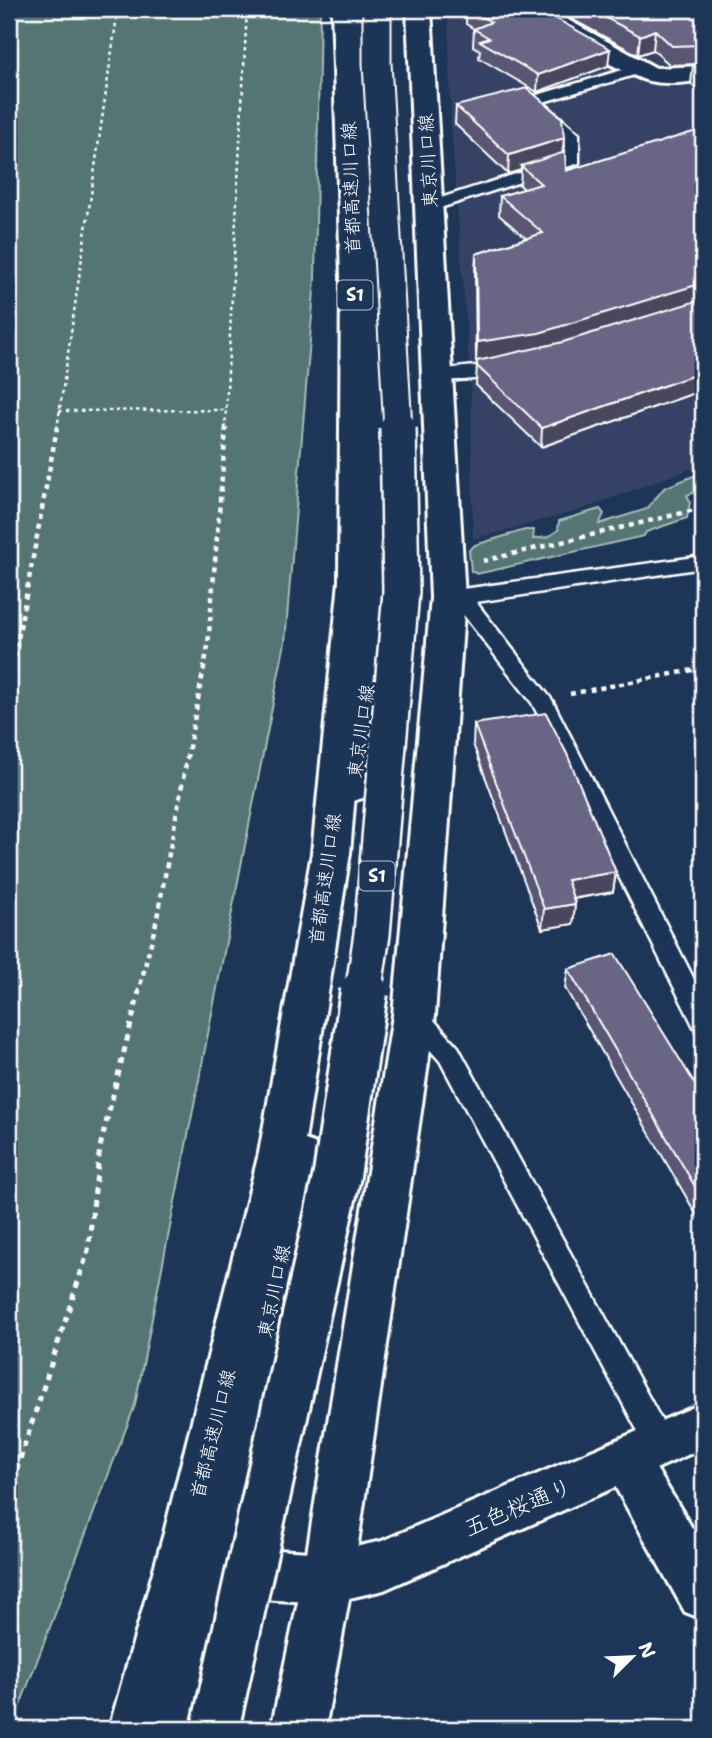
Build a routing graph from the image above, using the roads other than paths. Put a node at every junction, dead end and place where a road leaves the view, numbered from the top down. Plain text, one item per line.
1 (344, 9) edge
2 (360, 9) edge
3 (377, 9) edge
4 (419, 9) edge
5 (532, 9) edge
6 (636, 70) junction
7 (703, 73) edge
8 (431, 206) junction
9 (526, 363) edge
10 (438, 374) junction
11 (703, 562) edge
12 (453, 589) junction
13 (703, 976) edge
14 (679, 977) junction
15 (414, 1015) junction
16 (703, 1020) edge
17 (703, 1425) edge
18 (642, 1453) junction
19 (208, 1571) junction
20 (328, 1578) junction
21 (703, 1594) edge
22 (136, 1729) edge
23 (166, 1729) edge
24 (215, 1729) edge
25 (298, 1729) edge

1 - 22 main road, 首都高速川口線 / S1
2 - 19 main road, 東京川口線
3 - 24 main road, 首都高速川口線 / S1, bridge
4 - 8 main road, 東京川口線
5 - 6 main road
6 - 7 main road
6 - 8 lane
8 - 10 main road, 東京川口線
9 - 10 lane
10 - 12 main road, 東京川口線
11 - 12 lane
12 - 14 lane
12 - 15 main road, 東京川口線
13 - 14 lane
14 - 16 lane
15 - 18 lane
15 - 20 main road, 東京川口線
17 - 18 main road, 五色桜通り
18 - 20 main road, 五色桜通り
18 - 21 main road
19 - 20 main road, 五色桜通り
19 - 23 main road, 東京川口線
20 - 25 main road, 東京川口線

